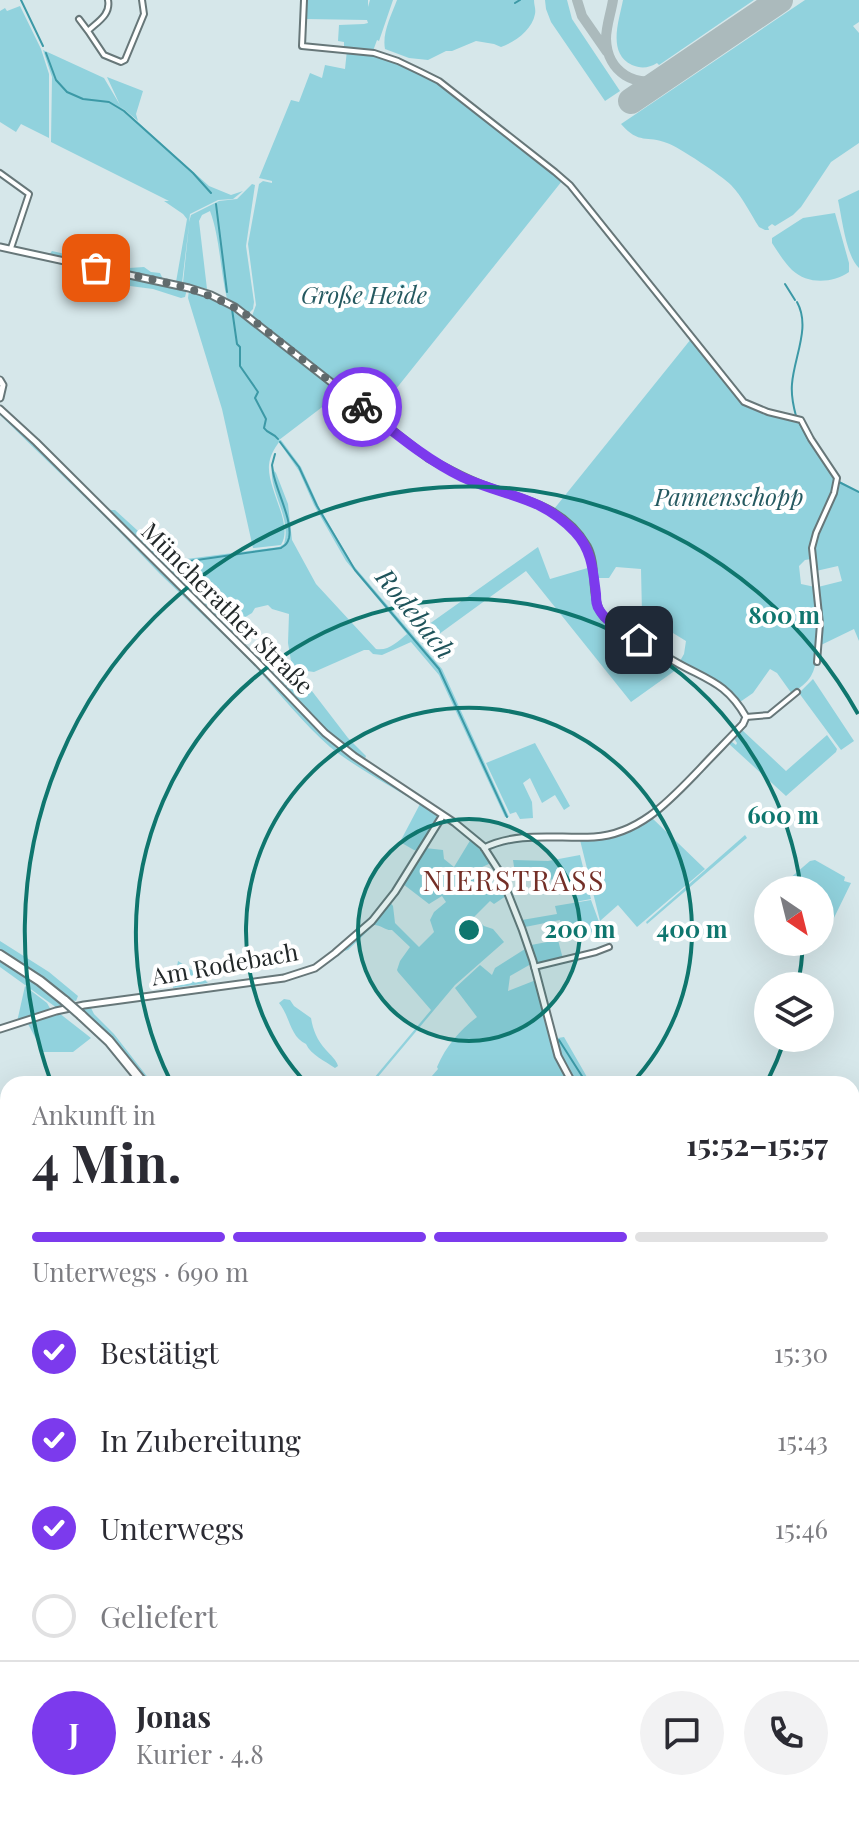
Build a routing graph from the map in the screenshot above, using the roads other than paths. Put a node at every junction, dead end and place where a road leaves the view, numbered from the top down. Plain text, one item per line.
1 (108, 0) edge
2 (142, 0) edge
3 (304, 0) edge
4 (79, 19) dead end
5 (88, 31) junction
6 (0, 173) edge
7 (0, 247) edge
8 (10, 250) junction
9 (0, 380) edge
10 (1, 391) edge
11 (0, 398) edge
12 (0, 409) edge
13 (817, 662) dead end
14 (797, 692) dead end
15 (746, 717) junction
16 (443, 815) junction
17 (484, 848) junction
18 (609, 947) dead end
19 (0, 955) edge
20 (534, 967) junction
21 (0, 1029) edge
22 (137, 1076) edge
23 (569, 1076) edge

1 - 5 street
2 - 5 street
3 - 13 street
4 - 5 street
6 - 8 street
7 - 8 street
8 - 15 street
9 - 10 street
10 - 11 street
12 - 16 street, Müncherather Straße
14 - 15 street
15 - 17 street
16 - 17 street
16 - 21 street, Am Rodebach
17 - 20 street
18 - 20 street
19 - 22 highway, bridge
20 - 23 street

